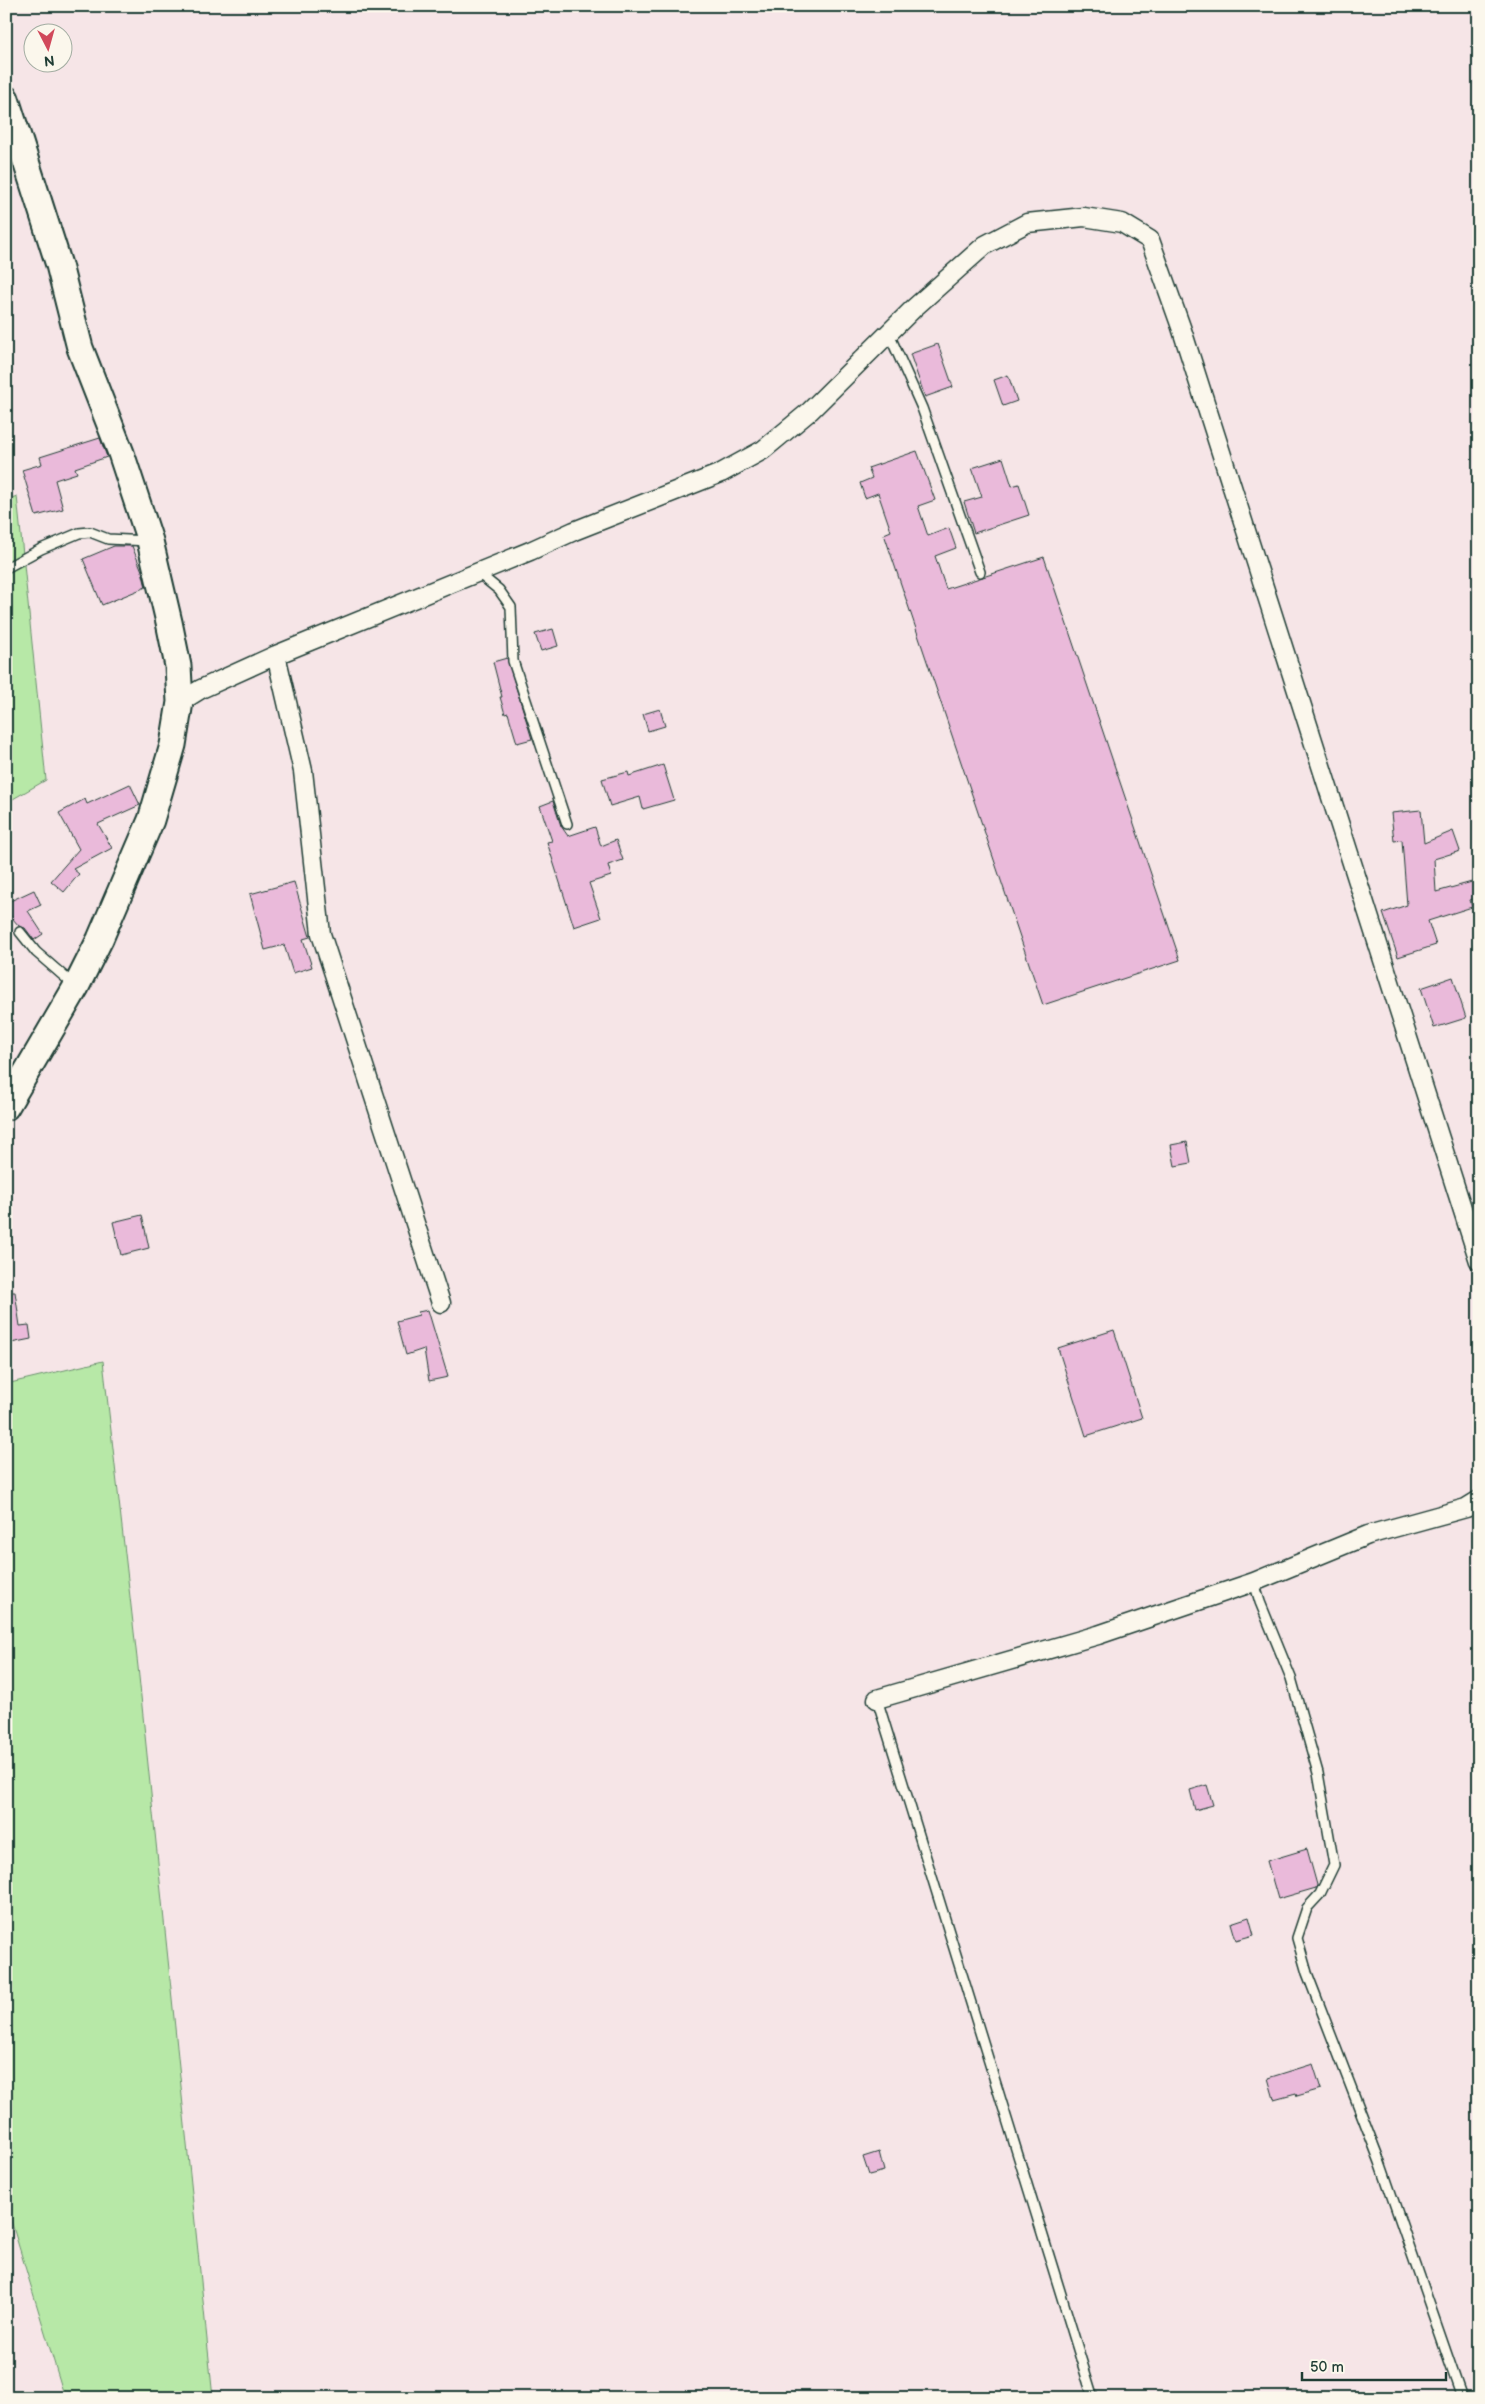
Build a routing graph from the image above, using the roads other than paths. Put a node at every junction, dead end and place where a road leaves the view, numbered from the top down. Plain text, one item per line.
1 (6, 98) edge
2 (889, 334) junction
3 (150, 541) junction
4 (6, 568) edge
5 (477, 572) junction
6 (980, 572) dead end
7 (276, 655) junction
8 (180, 702) junction
9 (566, 824) dead end
10 (20, 932) dead end
11 (76, 987) junction
12 (6, 1106) edge
13 (1479, 1260) edge
14 (441, 1303) dead end
15 (1479, 1500) edge
16 (1254, 1582) junction
17 (877, 1699) joint
18 (1093, 2398) edge
19 (1462, 2398) edge

1 - 3 street
2 - 5 street
2 - 6 lane
2 - 13 street
3 - 4 lane
3 - 8 street
5 - 7 street
5 - 9 lane
7 - 8 street
7 - 14 street
8 - 11 street
10 - 11 lane
11 - 12 street
15 - 16 street
16 - 17 street
16 - 19 lane
17 - 18 lane

